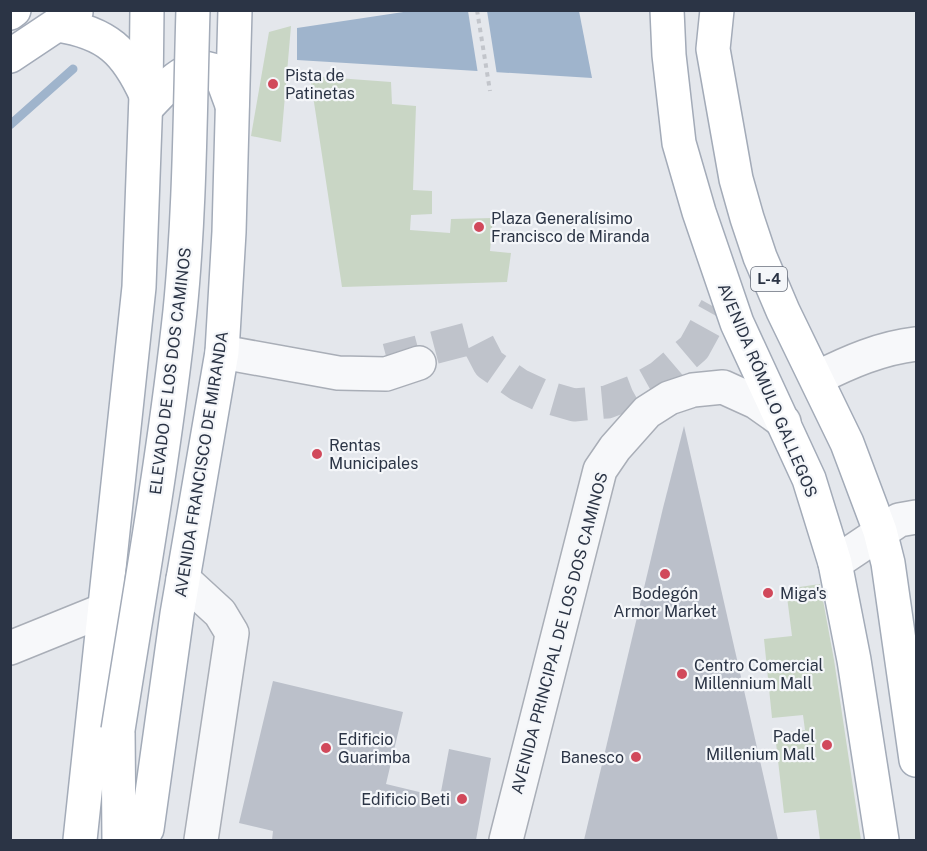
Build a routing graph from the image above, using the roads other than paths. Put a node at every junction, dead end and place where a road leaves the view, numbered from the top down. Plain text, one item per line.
1 (147, 10) edge
2 (193, 10) edge
3 (235, 10) edge
4 (667, 10) edge
5 (717, 10) edge
6 (68, 18) edge
7 (10, 56) edge
8 (146, 102) junction
9 (234, 110) junction
10 (916, 345) edge
11 (222, 352) junction
12 (387, 360) tunnel mouth
13 (419, 363) tunnel mouth
14 (338, 373) junction
15 (817, 378) junction
16 (784, 422) junction
17 (916, 517) edge
18 (880, 531) junction
19 (835, 563) junction
20 (183, 579) junction
21 (104, 610) junction
22 (10, 648) edge
23 (118, 730) junction
24 (916, 760) edge
25 (80, 840) edge
26 (85, 840) edge
27 (119, 840) edge
28 (139, 840) edge
29 (201, 840) edge
30 (506, 840) edge
31 (882, 840) edge

1 - 8 main road
2 - 23 main road, ELEVADO DE LOS DOS CAMINOS, bridge
3 - 9 main road, AVENIDA FRANCISCO DE MIRANDA
4 - 16 main road, AVENIDA RÓMULO GALLEGOS / L-4
5 - 15 main road, L-4
6 - 7 main road
6 - 8 main road
8 - 9 main road
8 - 21 main road
9 - 11 main road, AVENIDA FRANCISCO DE MIRANDA
10 - 15 street
11 - 14 street
11 - 20 main road, AVENIDA FRANCISCO DE MIRANDA
12 - 14 street
13 - 14 street
15 - 18 main road, L-4
16 - 19 main road, AVENIDA RÓMULO GALLEGOS / L-4
16 - 30 street, AVENIDA PRINCIPAL DE LOS DOS CAMINOS
17 - 18 street
18 - 19 street
18 - 24 main road, L-4
19 - 31 main road, AVENIDA RÓMULO GALLEGOS / L-4
20 - 28 main road, AVENIDA FRANCISCO DE MIRANDA
20 - 29 street
21 - 22 street
21 - 25 main road
23 - 26 main road, ELEVADO DE LOS DOS CAMINOS
23 - 27 main road, ELEVADO DE LOS DOS CAMINOS

